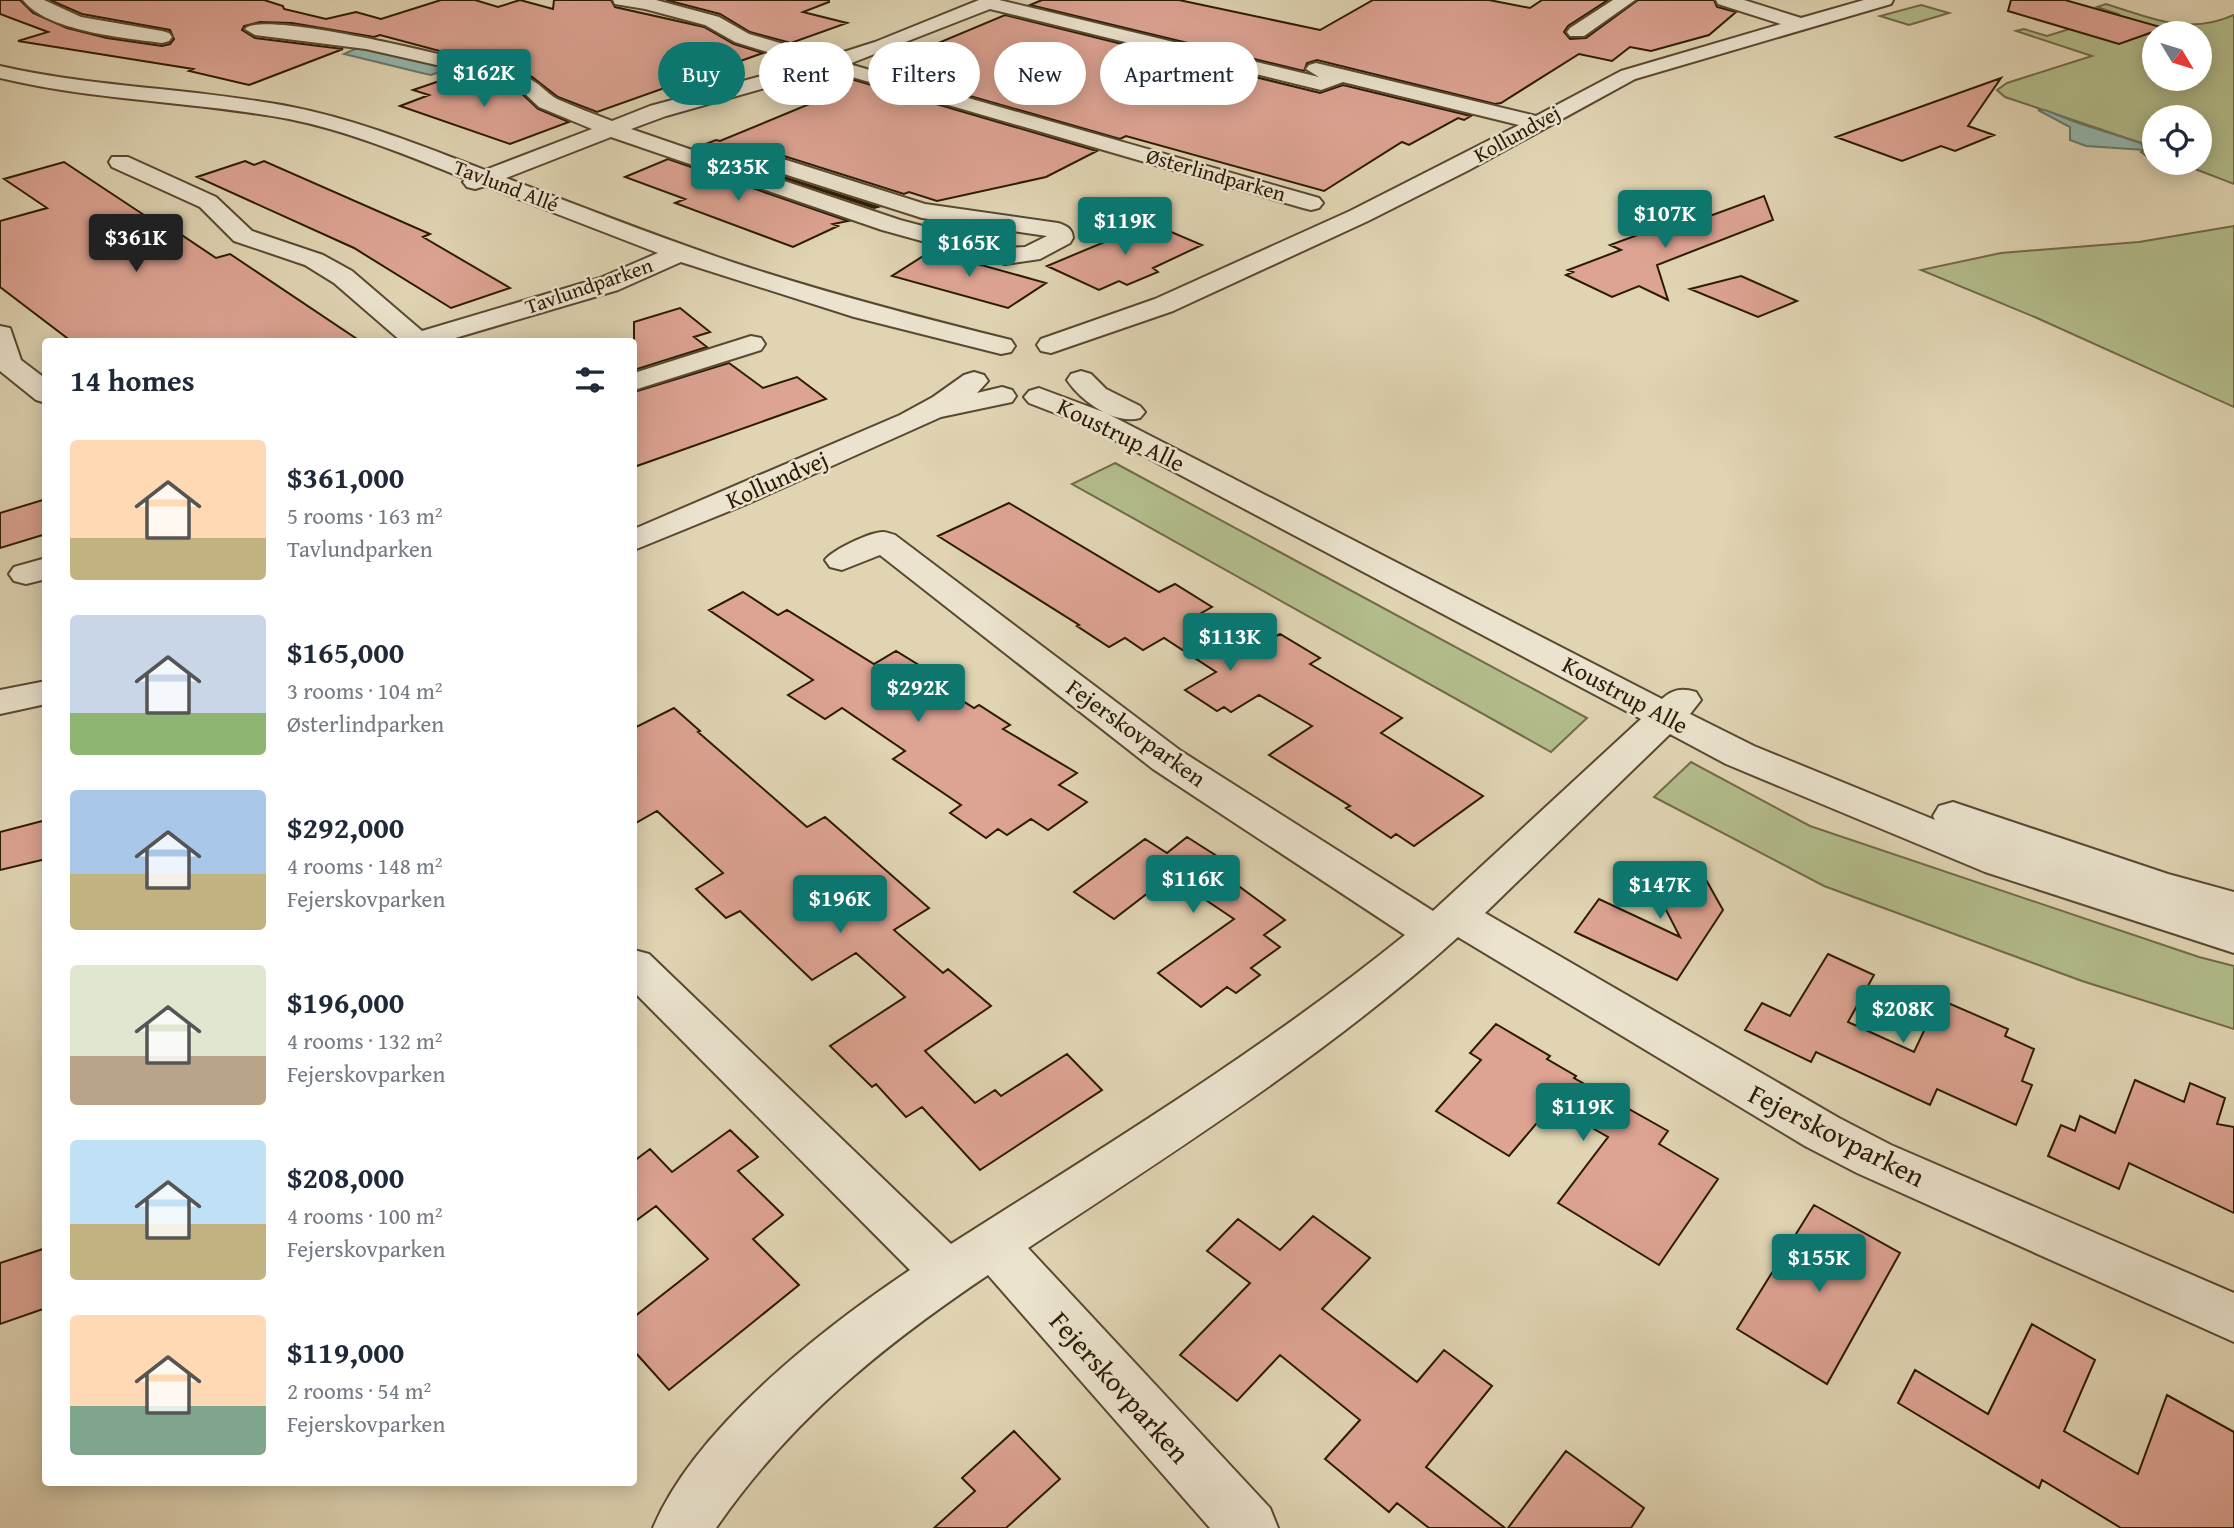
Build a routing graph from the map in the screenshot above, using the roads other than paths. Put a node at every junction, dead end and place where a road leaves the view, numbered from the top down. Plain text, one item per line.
1 (32, 0) edge
2 (622, 0) edge
3 (1626, 0) edge
4 (1725, 0) edge
5 (1884, 0) edge
6 (982, 1) edge
7 (1800, 24) junction
8 (255, 29) dead end
9 (1577, 32) dead end
10 (162, 37) dead end
11 (759, 43) edge
12 (854, 55) edge
13 (854, 71) edge
14 (0, 72) edge
15 (759, 82) edge
16 (0, 84) edge
17 (1538, 123) junction
18 (610, 129) junction
19 (120, 162) dead end
20 (728, 170) junction
21 (477, 182) junction
22 (1311, 202) dead end
23 (671, 256) junction
24 (1164, 305) junction
25 (0, 334) edge
26 (414, 338) edge
27 (427, 338) edge
28 (752, 344) dead end
29 (1051, 345) junction
30 (1001, 346) junction
31 (1082, 371) junction
32 (973, 373) junction
33 (637, 381) edge
34 (42, 391) edge
35 (1002, 396) junction
36 (1040, 397) junction
37 (919, 416) junction
38 (637, 539) edge
39 (842, 560) dead end
40 (42, 693) edge
41 (0, 702) edge
42 (1674, 708) junction
43 (2234, 907) edge
44 (1447, 926) junction
45 (2234, 937) edge
46 (637, 969) edge
47 (994, 1244) junction
48 (945, 1277) junction
49 (2234, 1318) edge
50 (682, 1528) edge
51 (1249, 1528) edge

1 - 10 street
2 - 11 street, Østerlindparken
3 - 9 street
4 - 7 street
5 - 7 street, Kollundvej
6 - 12 street
6 - 17 street
7 - 17 street, Kollundvej
8 - 18 street
13 - 22 street, Østerlindparken
14 - 21 street, Tavlund Allé
15 - 18 street
16 - 21 street, Tavlund Allé
17 - 24 street, Kollundvej
18 - 20 street
18 - 21 street
19 - 26 street, Tavlundparken
20 - 20 street
21 - 23 street, Tavlund Allé
23 - 27 street, Tavlundparken
23 - 30 street, Tavlund Allé
23 - 32 street, Tavlund Allé
24 - 29 street, Kollundvej
24 - 31 street, Kollundvej
25 - 34 street
28 - 33 street
29 - 30 street, Tavlund Allé
29 - 31 street, Koustrup Alle
30 - 32 street, Kollundvej
31 - 36 street, Kollundvej
31 - 42 street, Koustrup Alle
32 - 35 street, Tavlund Allé
32 - 37 street, Kollundvej
35 - 36 street
35 - 37 street, Kollundvej
36 - 42 street, Koustrup Alle
37 - 38 street, Kollundvej
39 - 44 street, Fejerskovparken
40 - 41 street
42 - 43 street, Koustrup Alle
42 - 44 street
42 - 45 street, Koustrup Alle
44 - 47 street
44 - 49 street, Fejerskovparken
46 - 48 street
47 - 48 street
47 - 51 street, Fejerskovparken
48 - 50 street

